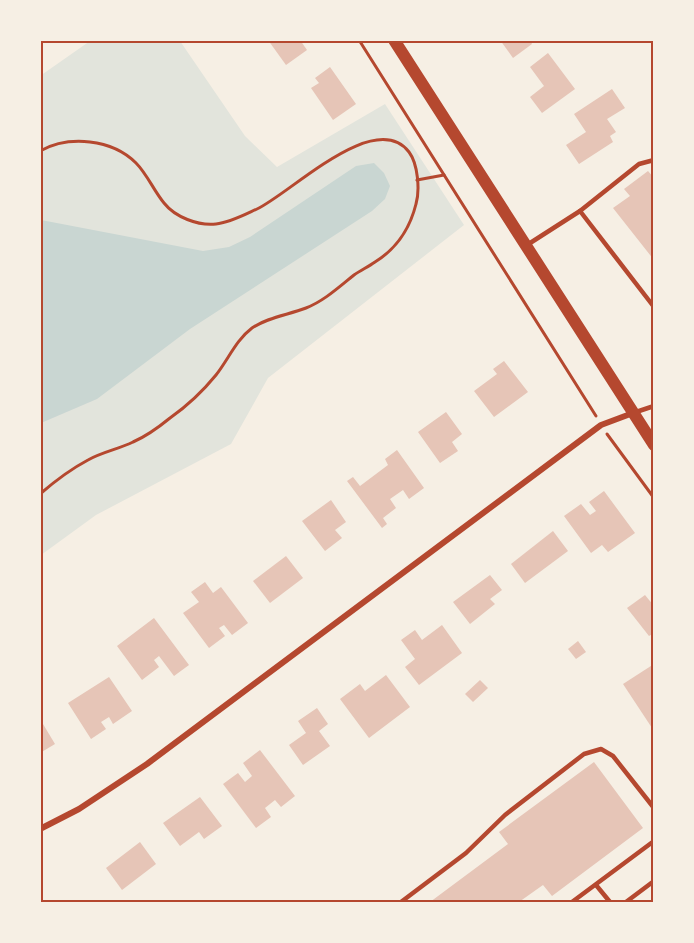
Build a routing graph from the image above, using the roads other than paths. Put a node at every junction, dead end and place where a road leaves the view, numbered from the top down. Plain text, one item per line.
1 (394, 40) edge
2 (654, 160) edge
3 (580, 211) junction
4 (526, 246) junction
5 (654, 307) edge
6 (654, 406) edge
7 (633, 413) junction
8 (654, 445) edge
9 (654, 808) edge
10 (40, 830) edge
11 (654, 841) edge
12 (654, 881) edge
13 (596, 885) junction
14 (400, 903) edge
15 (572, 903) edge
16 (610, 903) edge
17 (626, 903) edge

1 - 4 main road
2 - 3 lane
3 - 4 lane
3 - 5 lane
4 - 7 main road
6 - 7 lane
7 - 8 main road
7 - 10 street
9 - 14 lane
11 - 13 lane
12 - 17 lane
13 - 15 lane
13 - 16 lane

